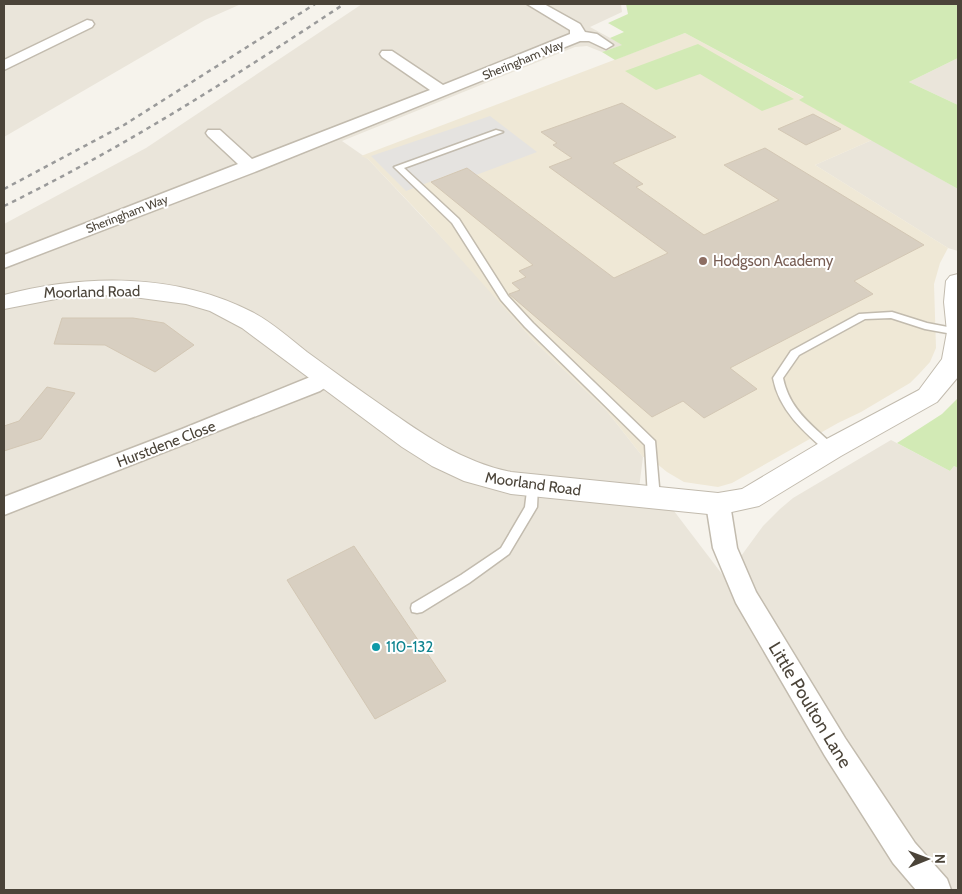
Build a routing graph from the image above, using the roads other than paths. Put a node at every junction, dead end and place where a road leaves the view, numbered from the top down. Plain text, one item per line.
1 (534, 4) edge
2 (86, 24) dead end
3 (577, 36) junction
4 (606, 45) dead end
5 (386, 54) dead end
6 (4, 66) edge
7 (442, 92) junction
8 (499, 132) dead end
9 (214, 133) dead end
10 (251, 167) junction
11 (4, 262) edge
12 (958, 281) edge
13 (4, 302) edge
14 (958, 332) edge
15 (326, 378) junction
16 (831, 449) junction
17 (532, 486) junction
18 (654, 498) junction
19 (718, 504) junction
20 (4, 506) edge
21 (417, 608) dead end
22 (936, 890) edge

1 - 3 street, Sheringham Way
2 - 6 street
3 - 4 street
3 - 7 street, Sheringham Way
5 - 7 street
7 - 10 street, Sheringham Way
8 - 18 lane
9 - 10 street
10 - 11 street, Sheringham Way
12 - 14 street, Moorland Road
13 - 15 street, Moorland Road
14 - 16 street, Moorland Road
14 - 16 lane
15 - 17 street, Moorland Road
15 - 20 street, Hurstdene Close
16 - 19 street, Moorland Road
17 - 18 street, Moorland Road
17 - 21 lane
18 - 19 street, Moorland Road
19 - 22 street, Little Poulton Lane

